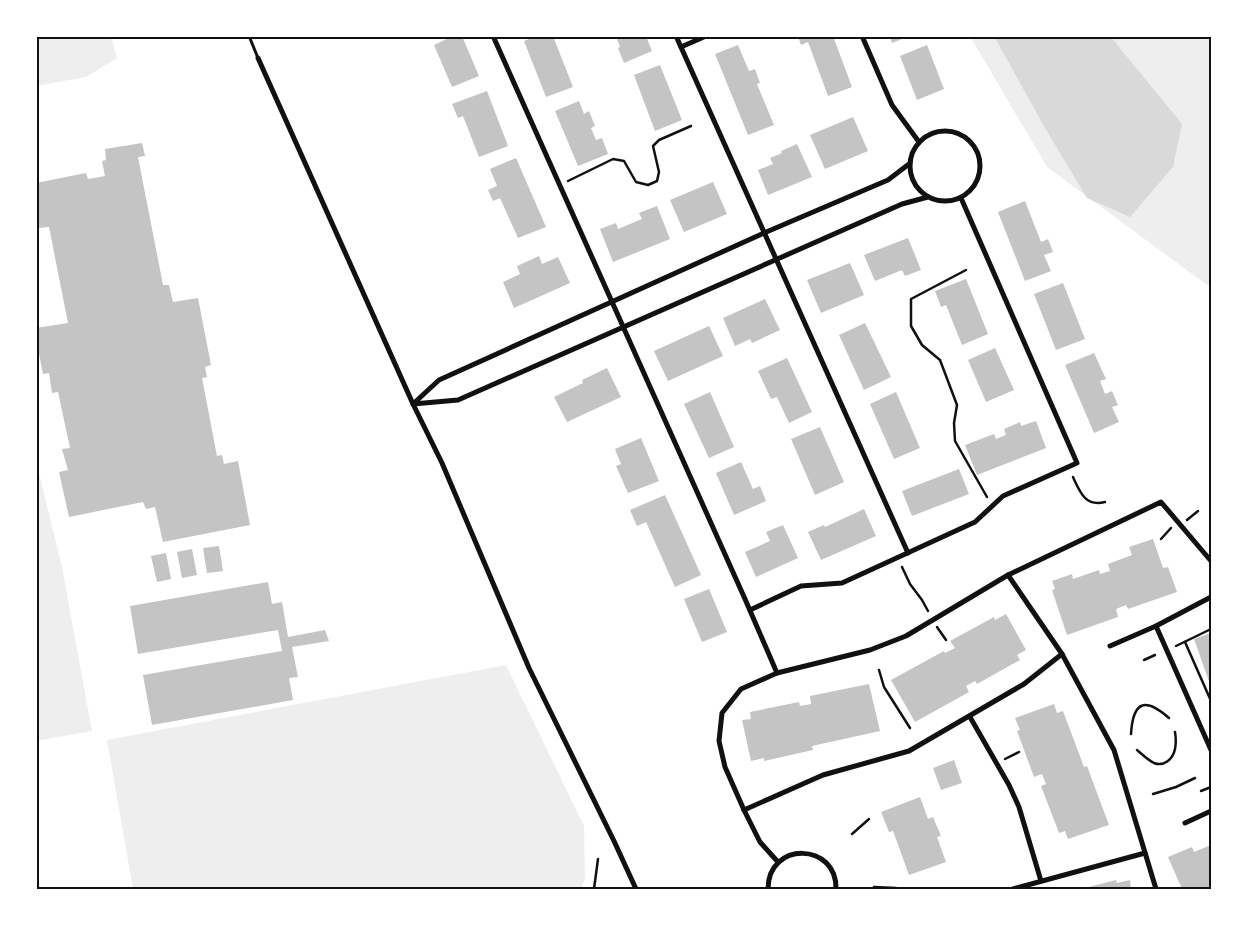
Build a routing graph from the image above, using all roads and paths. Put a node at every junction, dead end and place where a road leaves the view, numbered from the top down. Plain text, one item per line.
1 (249, 36) edge
2 (493, 36) edge
3 (676, 36) edge
4 (706, 36) edge
5 (862, 36) edge
6 (680, 47) junction
7 (258, 58) joint
8 (691, 126) dead end
9 (919, 142) junction
10 (909, 164) junction
11 (560, 185) junction
12 (928, 197) junction
13 (961, 198) junction
14 (764, 233) junction
15 (776, 259) junction
16 (966, 270) dead end
17 (612, 302) junction
18 (623, 327) junction
19 (413, 404) junction
20 (1073, 477) dead end
21 (986, 497) dead end
22 (1105, 502) dead end
23 (1198, 511) dead end
24 (1186, 520) dead end
25 (1171, 528) dead end
26 (1161, 539) dead end
27 (908, 553) junction
28 (897, 558) junction
29 (1211, 561) edge
30 (1008, 575) junction
31 (1211, 597) edge
32 (750, 610) junction
33 (933, 621) junction
34 (1156, 626) junction
35 (1211, 629) edge
36 (946, 640) dead end
37 (1185, 642) junction
38 (1110, 646) dead end
39 (1172, 648) dead end
40 (1062, 654) junction
41 (1155, 655) dead end
42 (1144, 660) dead end
43 (880, 670) dead end
44 (776, 672) junction
45 (1211, 702) edge
46 (970, 717) junction
47 (1169, 718) dead end
48 (910, 728) dead end
49 (1175, 732) dead end
50 (1131, 734) dead end
51 (1138, 750) dead end
52 (1211, 750) edge
53 (1019, 752) dead end
54 (997, 764) junction
55 (1195, 778) dead end
56 (1211, 787) edge
57 (1201, 791) dead end
58 (1153, 794) dead end
59 (744, 810) junction
60 (1211, 811) edge
61 (869, 819) dead end
62 (1185, 823) dead end
63 (852, 834) dead end
64 (1145, 853) junction
65 (598, 859) dead end
66 (778, 862) junction
67 (1041, 881) junction
68 (874, 887) dead end
69 (896, 888) edge
70 (594, 889) edge
71 (636, 889) edge
72 (768, 889) edge
73 (836, 889) edge
74 (1013, 889) edge
75 (1156, 889) edge

1 - 7 lane
2 - 11 street
3 - 6 street
4 - 6 street
5 - 9 street
6 - 14 street
7 - 19 street
8 - 11 path
9 - 10 street
9 - 13 street
10 - 12 street
10 - 14 street
11 - 17 street
12 - 13 street
12 - 15 street
13 - 27 street
14 - 15 street
14 - 17 street
15 - 18 street
15 - 27 street
16 - 21 path
17 - 18 street
17 - 19 street
18 - 19 street
18 - 32 street
19 - 71 street
20 - 22 path
23 - 24 path
25 - 26 path
27 - 28 street
28 - 32 street
28 - 33 path
29 - 30 street
30 - 33 street
30 - 40 street
31 - 34 street
32 - 44 street
33 - 36 path
33 - 44 street
34 - 38 street
34 - 52 street
35 - 37 path
37 - 39 path
37 - 45 path
40 - 46 street
40 - 64 street
41 - 42 path
43 - 48 path
44 - 59 street
46 - 54 street
46 - 59 street
47 - 50 path
49 - 51 path
53 - 54 path
54 - 67 street
55 - 58 path
56 - 57 path
59 - 66 street
60 - 62 street
61 - 63 path
64 - 67 street
64 - 75 street
65 - 70 path
66 - 72 street
66 - 73 street
67 - 74 street
68 - 69 path

